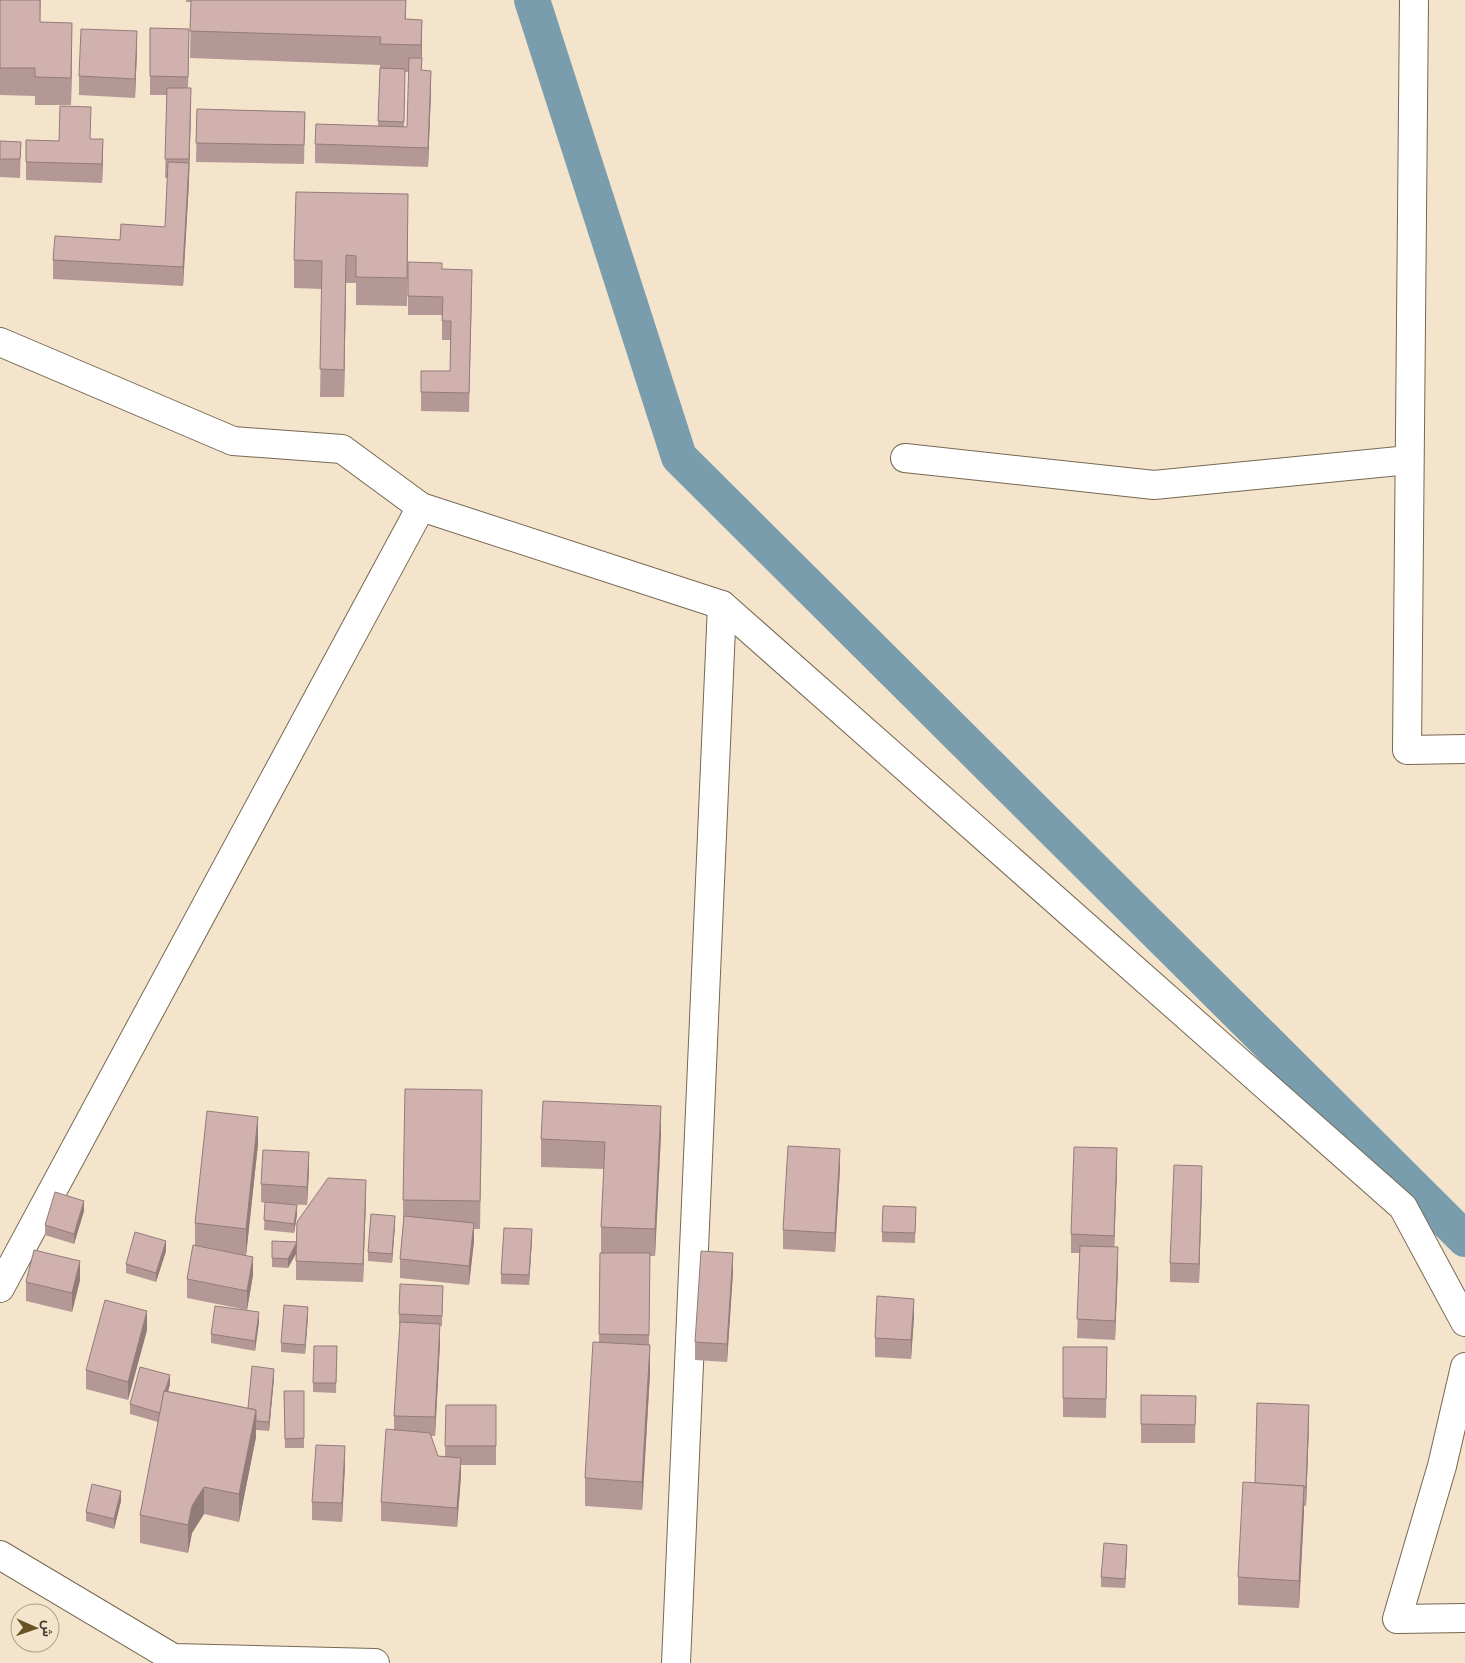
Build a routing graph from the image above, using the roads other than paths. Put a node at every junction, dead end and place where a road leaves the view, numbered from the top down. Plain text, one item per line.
1 (1414, 0) edge
2 (0, 342) edge
3 (905, 458) dead end
4 (1409, 460) junction
5 (421, 508) junction
6 (722, 605) junction
7 (1465, 749) edge
8 (0, 1288) edge
9 (1465, 1322) edge
10 (1465, 1367) edge
11 (0, 1555) edge
12 (1465, 1618) edge
13 (170, 1661) edge
14 (375, 1663) edge
15 (676, 1663) edge

1 - 4 street
2 - 5 street
3 - 4 street
4 - 7 street
5 - 6 street
5 - 8 street
6 - 9 street
6 - 15 street
10 - 12 street
11 - 13 street
13 - 14 street

